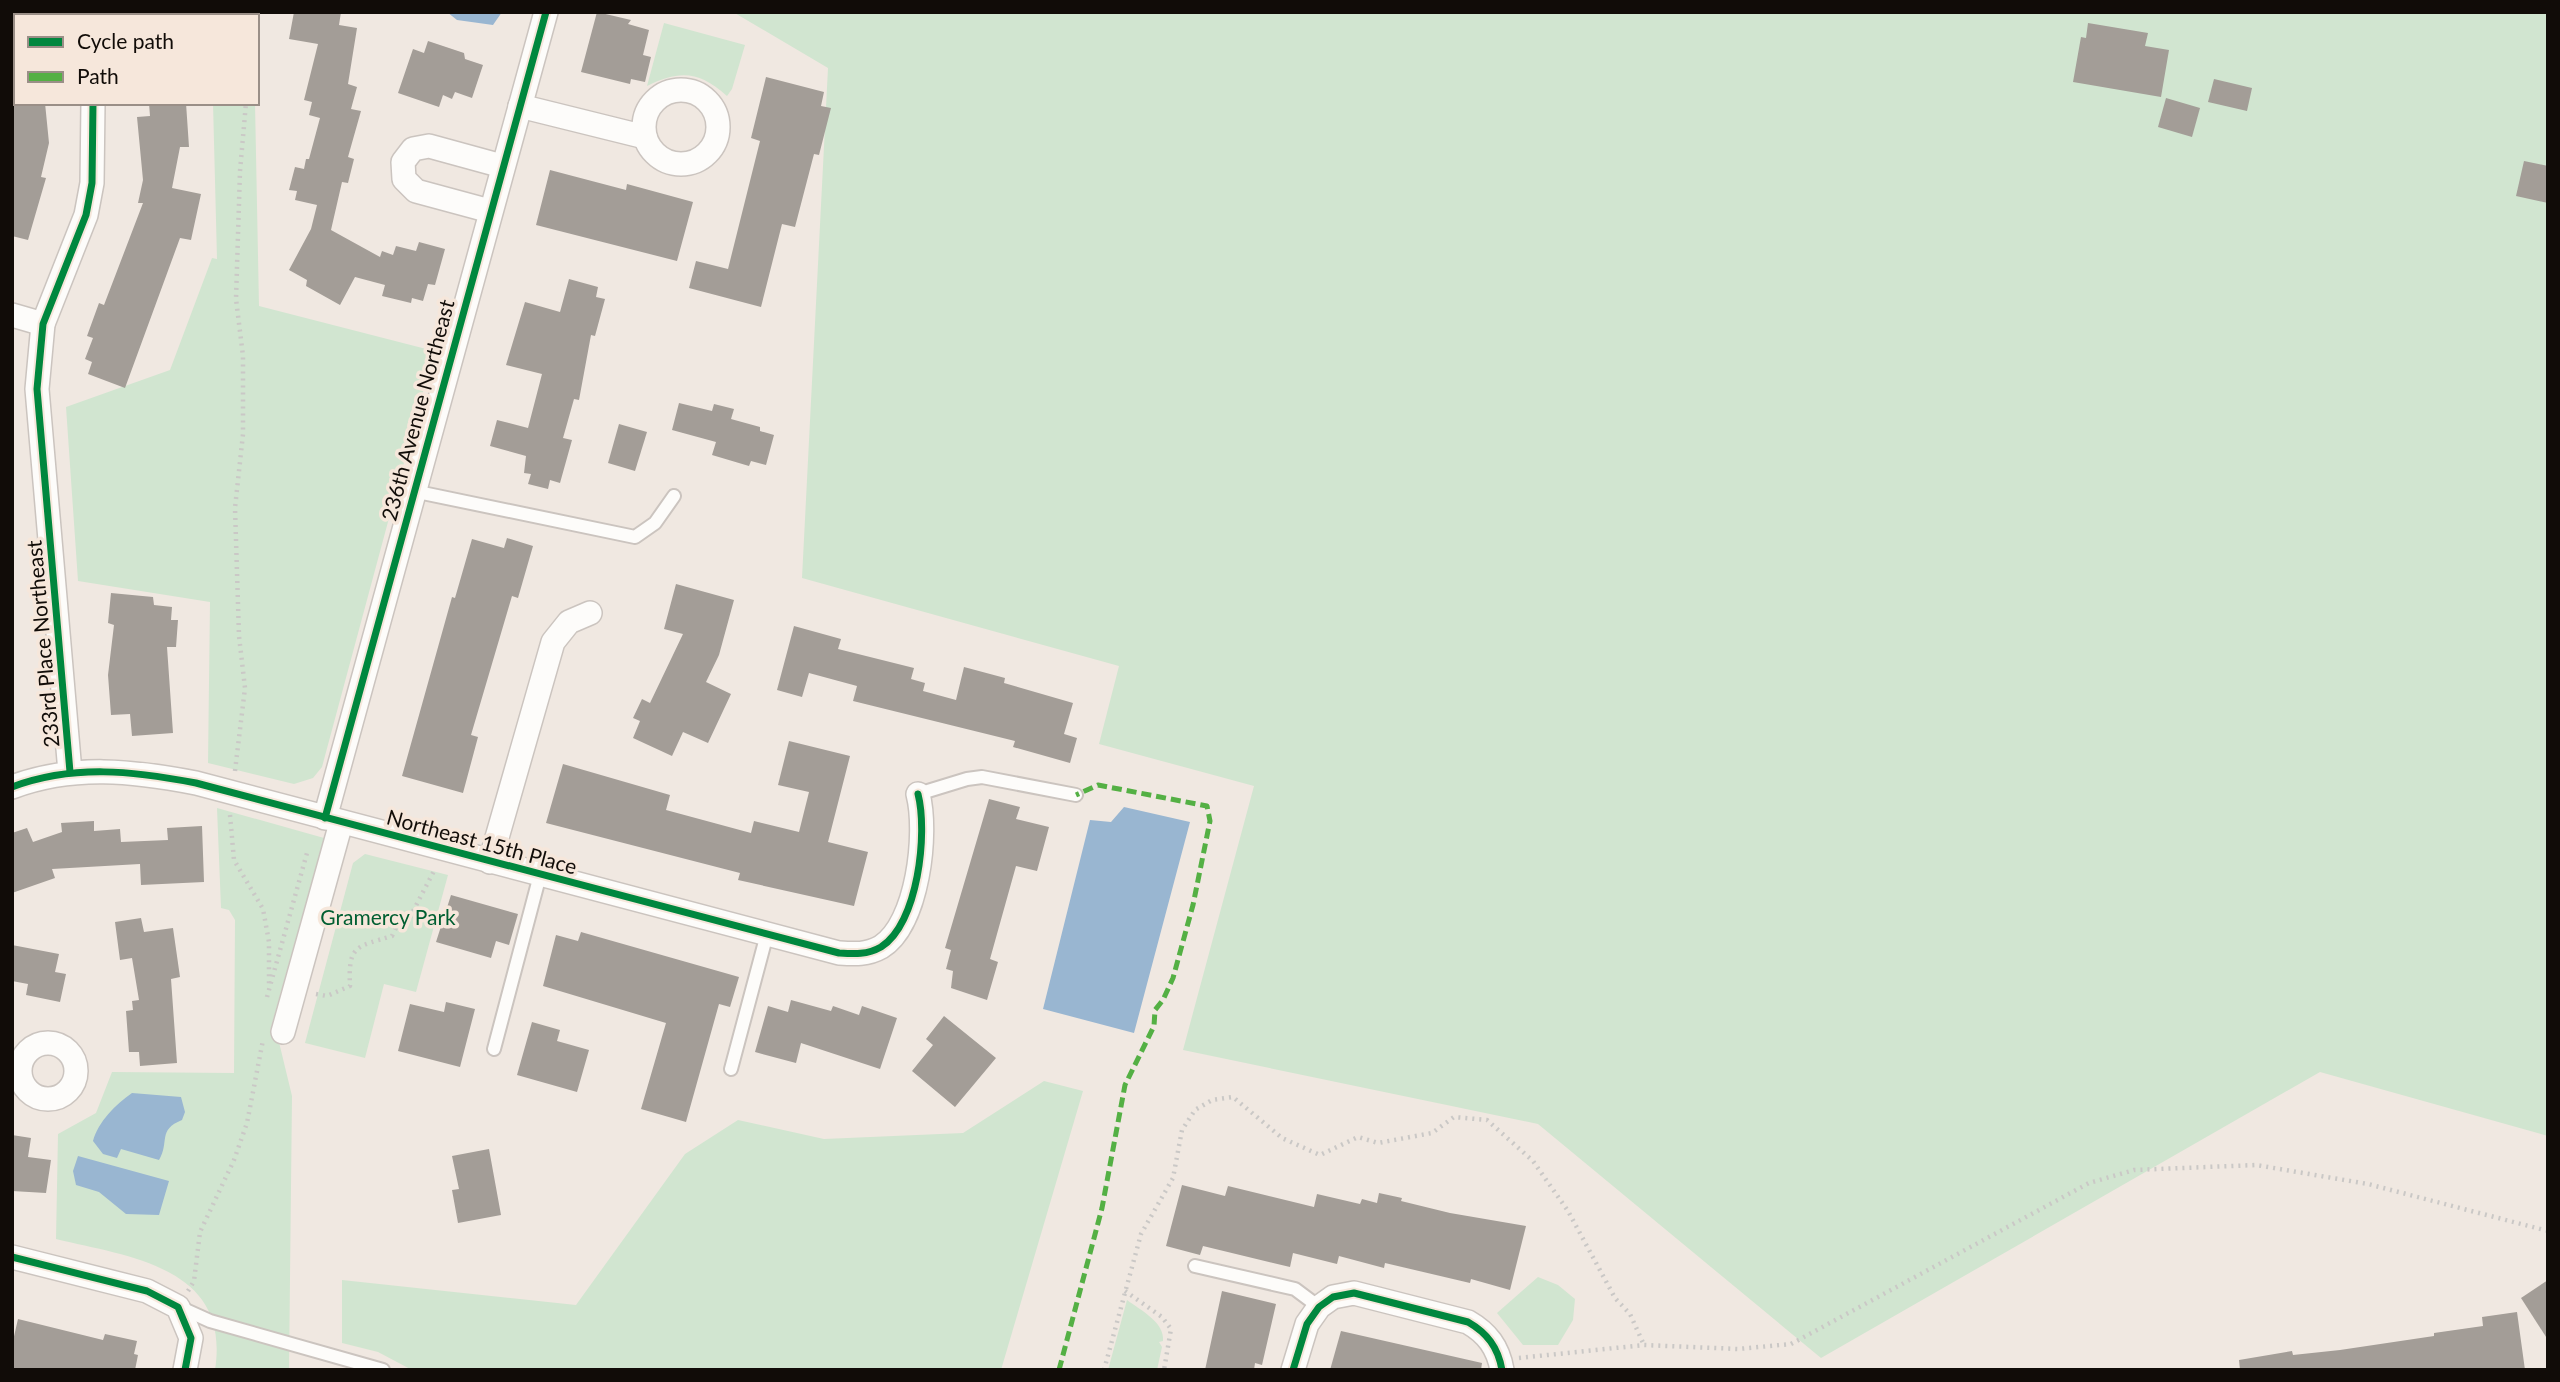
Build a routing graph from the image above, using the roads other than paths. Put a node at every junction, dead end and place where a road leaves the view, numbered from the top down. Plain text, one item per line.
1 (546, 12) edge
2 (93, 105) edge
3 (520, 106) junction
4 (645, 137) dead end
5 (502, 166) junction
6 (490, 211) junction
7 (12, 315) edge
8 (43, 324) junction
9 (414, 491) junction
10 (674, 496) dead end
11 (590, 613) dead end
12 (70, 772) junction
13 (12, 787) edge
14 (918, 794) joint
15 (1076, 794) dead end
16 (328, 819) junction
17 (490, 862) junction
18 (540, 875) junction
19 (767, 934) junction
20 (273, 1029) road end
21 (494, 1049) dead end
22 (731, 1069) dead end
23 (12, 1257) edge
24 (1195, 1266) dead end
25 (178, 1307) junction
26 (1319, 1307) junction
27 (1509, 1364) edge
28 (186, 1370) edge
29 (383, 1370) edge
30 (1293, 1370) edge

1 - 3 street, 236th Avenue Northeast
2 - 8 street, 233rd Place Northeast
3 - 4 street
3 - 5 street, 236th Avenue Northeast
5 - 6 street, 236th Avenue Northeast
5 - 6 street
6 - 9 street, 236th Avenue Northeast
7 - 8 street
8 - 12 street, 233rd Place Northeast
9 - 10 lane
9 - 16 street, 236th Avenue Northeast
11 - 17 street
12 - 13 street, Northeast 15th Place
12 - 16 street, Northeast 15th Place
14 - 15 lane
14 - 19 street, Northeast 15th Place
16 - 17 street, Northeast 15th Place
16 - 20 street, 236th Avenue Northeast
17 - 18 street, Northeast 15th Place
18 - 19 street, Northeast 15th Place
18 - 21 lane
19 - 22 lane
23 - 25 street
24 - 26 lane
25 - 28 street
25 - 29 lane
26 - 27 street
26 - 30 street

